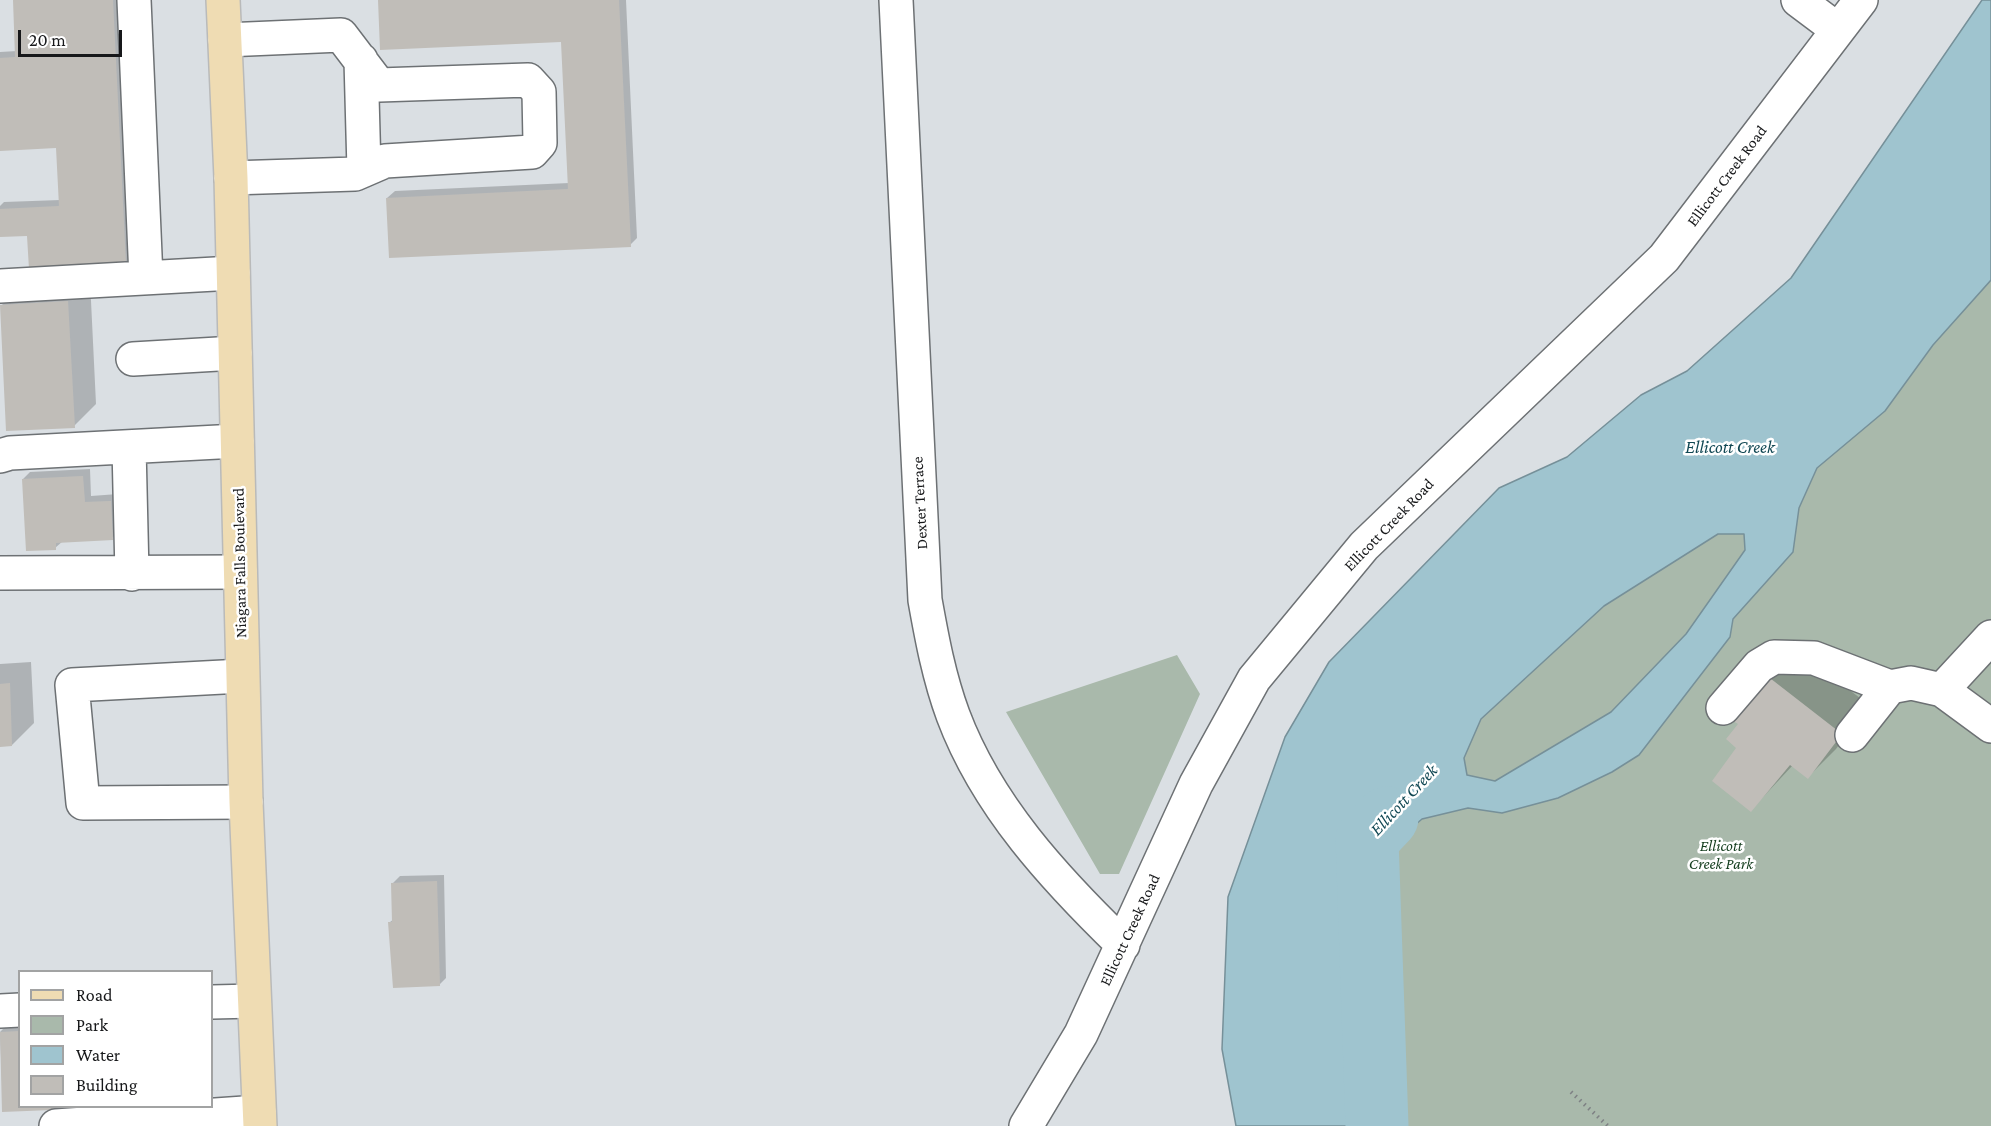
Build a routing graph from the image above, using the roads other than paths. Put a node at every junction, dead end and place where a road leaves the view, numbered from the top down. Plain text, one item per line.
1 (134, 0) edge
2 (223, 0) edge
3 (896, 0) edge
4 (1798, 0) edge
5 (1861, 0) edge
6 (1838, 30) junction
7 (225, 40) junction
8 (361, 60) junction
9 (364, 170) junction
10 (231, 178) junction
11 (233, 273) junction
12 (146, 278) junction
13 (0, 286) edge
14 (235, 353) junction
15 (133, 359) dead end
16 (237, 441) junction
17 (129, 447) junction
18 (0, 456) edge
19 (240, 572) junction
20 (0, 573) edge
21 (132, 574) junction
22 (1991, 637) edge
23 (242, 676) junction
24 (1890, 687) junction
25 (1942, 690) junction
26 (1723, 708) dead end
27 (1991, 726) edge
28 (1852, 735) dead end
29 (246, 802) junction
30 (1123, 945) junction
31 (254, 1000) junction
32 (213, 1002) edge
33 (18, 1010) edge
34 (0, 1011) edge
35 (260, 1119) edge
36 (56, 1126) edge
37 (1026, 1126) edge

1 - 12 street
2 - 7 main road, Niagara Falls Boulevard
3 - 30 street, Dexter Terrace
4 - 6 street
5 - 6 street, Ellicott Creek Road
6 - 30 street, Ellicott Creek Road
7 - 8 street
7 - 10 main road, Niagara Falls Boulevard
8 - 9 street
8 - 9 street
9 - 10 street
10 - 11 main road, Niagara Falls Boulevard
11 - 12 street
11 - 14 main road, Niagara Falls Boulevard
12 - 13 street
14 - 15 street
14 - 16 main road, Niagara Falls Boulevard
16 - 17 street
16 - 19 main road, Niagara Falls Boulevard
17 - 18 street
17 - 21 street
19 - 21 street
19 - 23 main road, Niagara Falls Boulevard
20 - 21 street
22 - 25 street
23 - 29 main road, Niagara Falls Boulevard
23 - 29 street
24 - 25 street
24 - 26 street
24 - 28 street
25 - 27 street
29 - 31 main road, Niagara Falls Boulevard
30 - 37 street, Ellicott Creek Road
31 - 32 street
31 - 35 main road, Niagara Falls Boulevard
33 - 34 street
35 - 36 street

